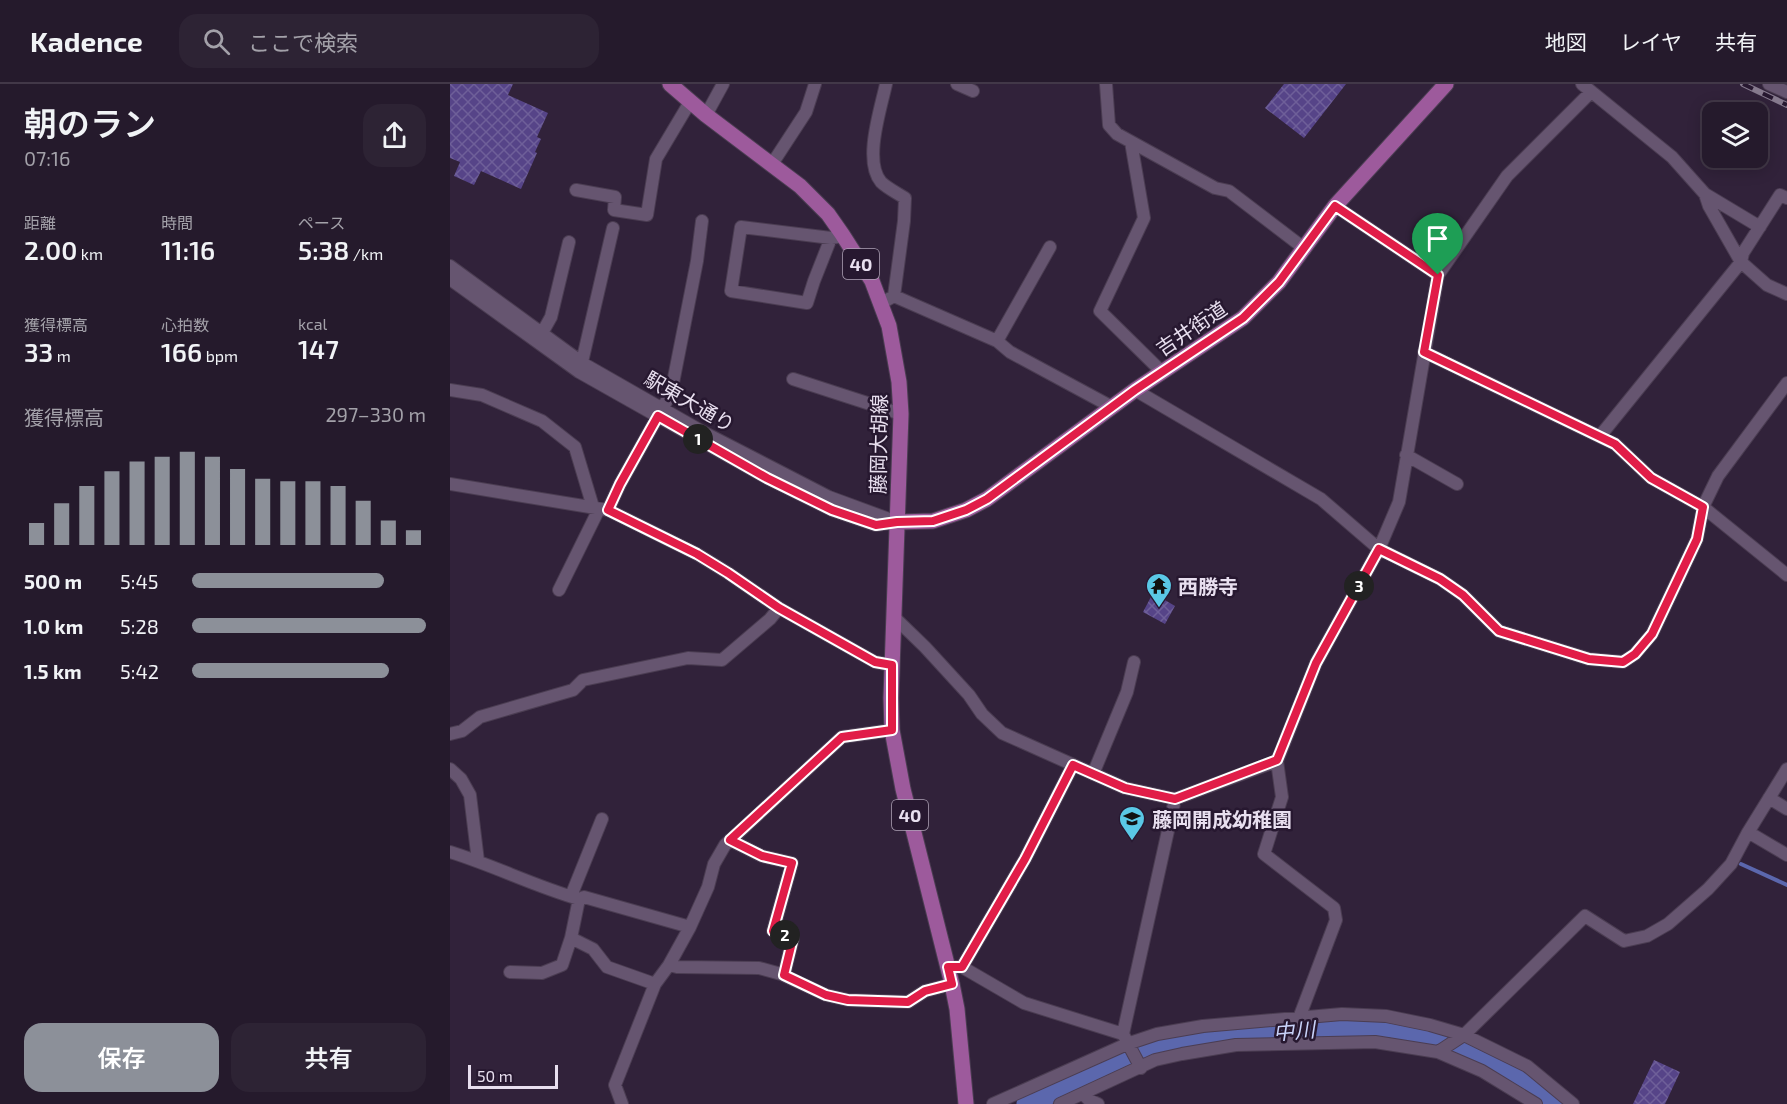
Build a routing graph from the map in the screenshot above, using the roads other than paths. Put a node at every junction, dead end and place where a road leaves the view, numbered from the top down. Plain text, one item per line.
1 (670, 84) edge
2 (723, 84) edge
3 (815, 84) edge
4 (886, 84) edge
5 (957, 84) edge
6 (1106, 84) edge
7 (1446, 84) edge
8 (1769, 84) edge
9 (1586, 88) edge
10 (973, 91) dead end
11 (1787, 92) edge
12 (690, 102) junction
13 (706, 115) junction
14 (1131, 142) junction
15 (772, 164) junction
16 (576, 190) dead end
17 (1705, 194) junction
18 (1787, 198) edge
19 (1335, 206) junction
20 (702, 221) dead end
21 (1760, 227) junction
22 (613, 228) dead end
23 (837, 237) junction
24 (569, 242) dead end
25 (1050, 247) dead end
26 (1305, 249) junction
27 (1741, 262) junction
28 (450, 266) edge
29 (1438, 275) junction
30 (450, 279) edge
31 (1787, 294) edge
32 (887, 299) junction
33 (542, 333) junction
34 (997, 340) junction
35 (1424, 352) junction
36 (582, 362) junction
37 (1162, 372) junction
38 (793, 379) dead end
39 (1787, 383) edge
40 (450, 390) edge
41 (1135, 390) junction
42 (1112, 407) junction
43 (660, 412) junction
44 (901, 414) junction
45 (1600, 436) junction
46 (1406, 455) junction
47 (450, 484) edge
48 (1457, 484) dead end
49 (1703, 507) junction
50 (600, 509) junction
51 (897, 522) junction
52 (1379, 549) junction
53 (1787, 575) edge
54 (559, 590) dead end
55 (779, 608) junction
56 (894, 617) junction
57 (1134, 662) dead end
58 (892, 665) junction
59 (892, 730) junction
60 (450, 734) edge
61 (1277, 760) junction
62 (1073, 765) junction
63 (450, 769) edge
64 (1787, 769) edge
65 (1093, 774) junction
66 (1769, 798) junction
67 (1175, 799) junction
68 (1787, 809) edge
69 (602, 819) dead end
70 (1748, 831) junction
71 (730, 840) junction
72 (450, 852) edge
73 (1787, 855) edge
74 (478, 861) junction
75 (575, 898) junction
76 (690, 927) junction
77 (571, 938) junction
78 (669, 965) junction
79 (955, 967) junction
80 (510, 972) dead end
81 (784, 975) junction
82 (655, 984) junction
83 (952, 984) junction
84 (1301, 1017) junction
85 (1464, 1035) junction
86 (1125, 1039) junction
87 (1290, 1042) junction
88 (1438, 1052) junction
89 (1141, 1068) junction
90 (1083, 1094) junction
91 (622, 1104) edge
92 (966, 1104) edge
93 (993, 1104) edge
94 (1060, 1104) edge
95 (1098, 1104) edge
96 (1536, 1104) edge
97 (1573, 1104) edge

1 - 12 main road, 藤岡大胡線 / 40
2 - 13 street
3 - 15 street
4 - 32 street
5 - 10 street
6 - 14 street
7 - 19 main road, 吉井街道
8 - 11 street
9 - 17 street
9 - 29 street
12 - 13 main road, 藤岡大胡線 / 40
12 - 16 street
13 - 15 main road, 藤岡大胡線 / 40
14 - 26 street
14 - 37 street
15 - 23 main road, 藤岡大胡線 / 40
17 - 21 street
17 - 27 street
18 - 21 street
19 - 26 main road, 吉井街道
19 - 29 street
20 - 43 street
21 - 27 street
22 - 36 street
23 - 23 street
23 - 32 main road, 藤岡大胡線 / 40
24 - 33 street
25 - 34 street
26 - 37 main road, 吉井街道
27 - 31 street
27 - 45 street
28 - 33 street, 駅東大通り
29 - 35 street
30 - 43 street
32 - 34 street
32 - 44 main road, 藤岡大胡線 / 40
33 - 36 street, 駅東大通り
34 - 42 street
35 - 45 street
35 - 46 street
36 - 43 street, 駅東大通り
37 - 41 main road, 吉井街道
38 - 44 street
39 - 49 street
40 - 50 street
41 - 42 main road, 吉井街道
41 - 52 street
42 - 51 main road, 吉井街道
43 - 50 street
43 - 51 street
44 - 51 main road, 藤岡大胡線 / 40
45 - 49 street
46 - 48 street
46 - 52 street
47 - 50 street
49 - 52 street
49 - 53 street
50 - 54 street
50 - 55 street
51 - 56 main road, 藤岡大胡線 / 40
52 - 61 street
55 - 58 street
55 - 60 street
56 - 58 main road, 藤岡大胡線 / 40
56 - 62 street
57 - 65 street
58 - 59 main road, 藤岡大胡線 / 40
59 - 71 street
59 - 79 main road, 藤岡大胡線 / 40
61 - 67 street
61 - 84 street
62 - 65 street
62 - 79 street
63 - 74 street
64 - 66 street
65 - 67 street
66 - 68 street
66 - 70 street
67 - 86 street
69 - 75 street
70 - 73 street
70 - 85 street
71 - 76 street
71 - 81 street
72 - 74 street
74 - 75 street
75 - 76 street
75 - 77 street
76 - 78 street
77 - 80 street
77 - 82 street
78 - 81 street
78 - 82 street
79 - 83 main road, 藤岡大胡線 / 40
79 - 86 street
81 - 83 street
82 - 91 street
83 - 92 main road, 藤岡大胡線 / 40
84 - 85 street
84 - 86 street
84 - 87 street
85 - 88 street
85 - 97 street
86 - 89 street
86 - 93 street
87 - 88 street
87 - 89 street
88 - 96 street
89 - 90 street
90 - 94 street
90 - 95 street

